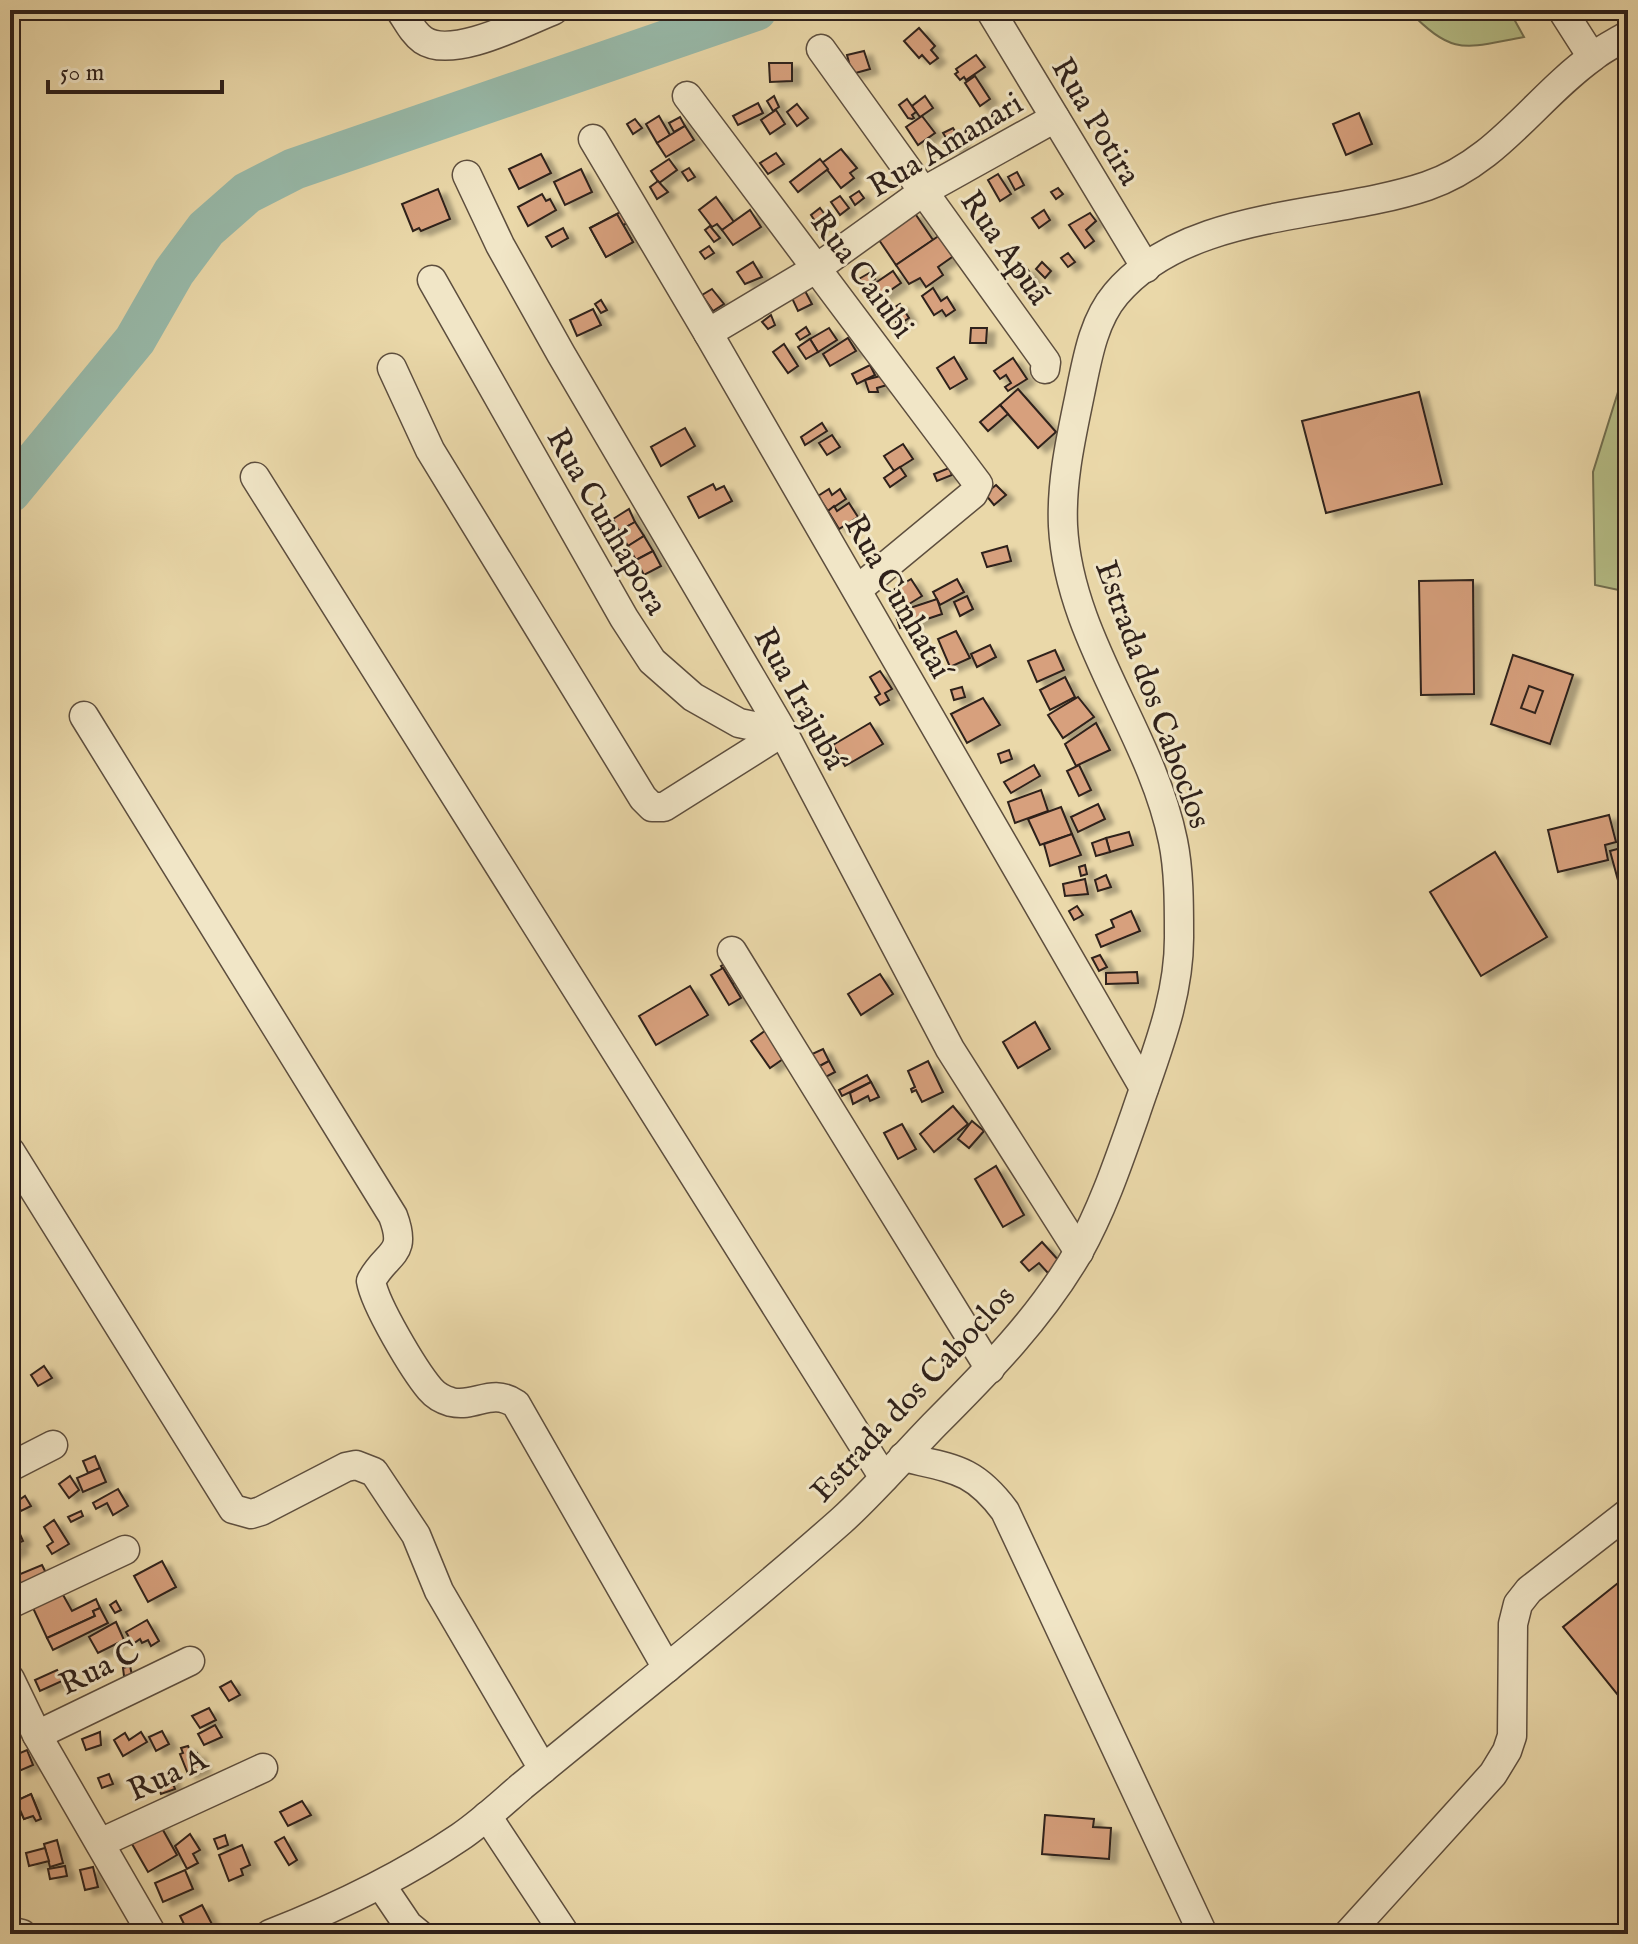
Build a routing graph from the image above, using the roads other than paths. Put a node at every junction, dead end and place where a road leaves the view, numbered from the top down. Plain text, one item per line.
1 (400, 10) edge
2 (554, 10) edge
3 (990, 10) edge
4 (1562, 10) edge
5 (1628, 35) edge
6 (821, 49) dead end
7 (1592, 57) junction
8 (687, 96) dead end
9 (1055, 118) junction
10 (593, 139) dead end
11 (467, 175) dead end
12 (924, 191) junction
13 (817, 268) junction
14 (1146, 268) junction
15 (432, 280) dead end
16 (708, 333) junction
17 (392, 368) dead end
18 (1045, 369) dead end
19 (255, 477) dead end
20 (857, 590) junction
21 (84, 716) dead end
22 (783, 732) junction
23 (732, 951) dead end
24 (1144, 1088) junction
25 (10, 1151) edge
26 (1079, 1252) junction
27 (990, 1369) junction
28 (53, 1445) dead end
29 (903, 1457) junction
30 (10, 1467) edge
31 (884, 1478) junction
32 (1628, 1513) edge
33 (125, 1550) dead end
34 (10, 1604) edge
35 (190, 1661) dead end
36 (667, 1668) junction
37 (10, 1679) edge
38 (37, 1735) junction
39 (263, 1768) dead end
40 (543, 1769) junction
41 (487, 1816) junction
42 (100, 1843) junction
43 (381, 1885) junction
44 (10, 1931) edge
45 (22, 1934) edge
46 (152, 1934) edge
47 (270, 1934) edge
48 (419, 1934) edge
49 (565, 1934) edge
50 (1203, 1934) edge
51 (1348, 1934) edge

1 - 2 street
3 - 9 street, Rua Potira
4 - 7 street
5 - 7 street, Estrada dos Caboclos
6 - 12 street, Rua Apuã
7 - 14 street, Estrada dos Caboclos
8 - 13 street, Rua Caiubi
9 - 12 street, Rua Amanari
9 - 14 street, Rua Potira
10 - 16 street, Rua Cunhataí
11 - 22 street, Rua Irajubá
12 - 13 street, Rua Amanari
12 - 18 street, Rua Apuã
13 - 16 street, Rua Amanari
13 - 20 street, Rua Caiubi
14 - 24 street, Estrada dos Caboclos
15 - 22 street, Rua Cunhapora
16 - 20 street, Rua Cunhataí
17 - 22 street
19 - 31 street
20 - 24 street, Rua Cunhataí
21 - 36 street
22 - 26 street, Rua Irajubá
23 - 27 street
24 - 26 street, Estrada dos Caboclos
25 - 40 street
26 - 27 street, Estrada dos Caboclos
27 - 29 street, Estrada dos Caboclos
28 - 30 street
29 - 31 street, Estrada dos Caboclos
29 - 50 street
31 - 36 street, Estrada dos Caboclos
32 - 51 street
33 - 34 street
35 - 38 street, Rua C
36 - 40 street, Estrada dos Caboclos
37 - 38 street
38 - 42 street
39 - 42 street, Rua A
40 - 41 street, Estrada dos Caboclos
41 - 43 street, Estrada dos Caboclos
41 - 49 street
42 - 46 street
43 - 47 street, Estrada dos Caboclos
43 - 48 street
44 - 45 street

